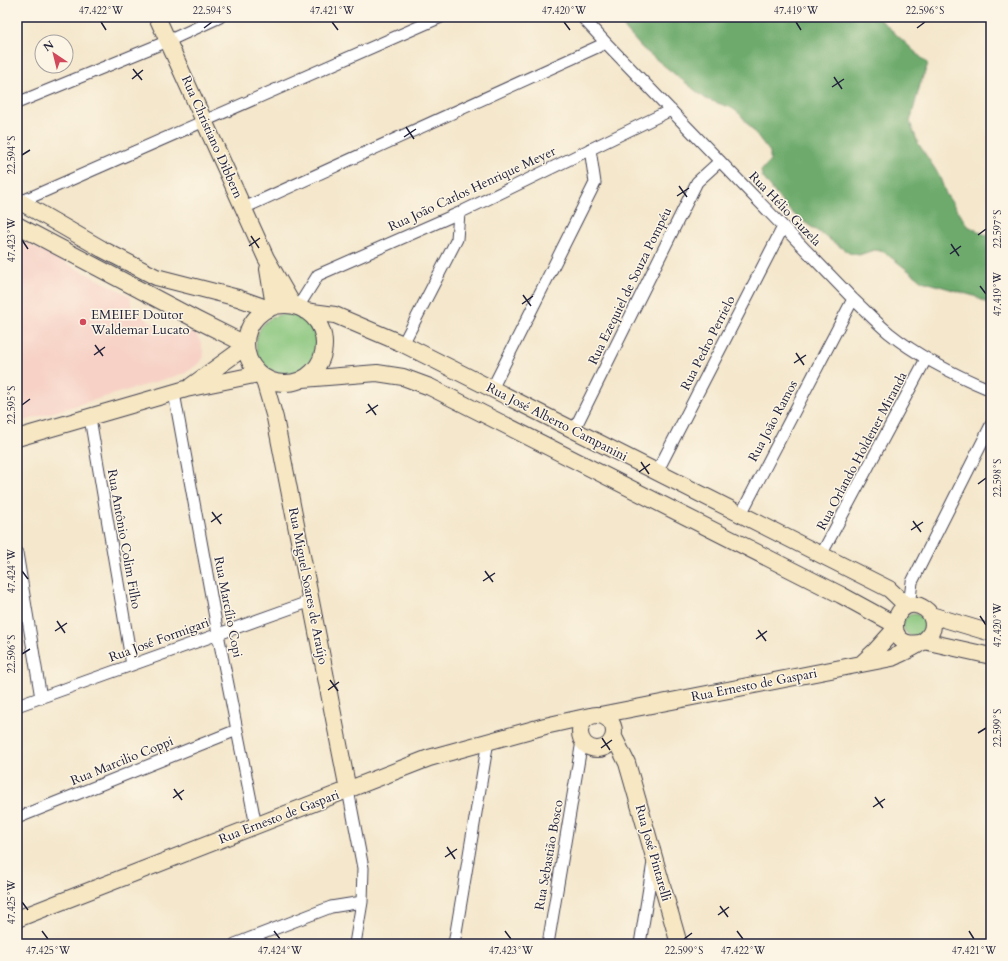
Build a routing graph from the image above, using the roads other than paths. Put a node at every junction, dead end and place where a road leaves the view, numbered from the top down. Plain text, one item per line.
1 (157, 17) edge
2 (220, 17) edge
3 (441, 17) edge
4 (582, 17) edge
5 (168, 41) junction
6 (606, 43) junction
7 (17, 103) edge
8 (671, 110) junction
9 (204, 121) junction
10 (590, 149) junction
11 (720, 161) junction
12 (19, 201) edge
13 (244, 208) junction
14 (459, 213) junction
15 (17, 226) edge
16 (784, 227) junction
17 (266, 258) junction
18 (853, 299) junction
19 (271, 308) junction
20 (299, 308) junction
21 (403, 344) junction
22 (245, 345) junction
23 (926, 359) junction
24 (261, 376) junction
25 (299, 381) junction
26 (492, 389) junction
27 (991, 390) edge
28 (180, 391) junction
29 (90, 418) junction
30 (275, 418) junction
31 (991, 425) edge
32 (574, 430) junction
33 (17, 438) edge
34 (657, 472) junction
35 (741, 514) junction
36 (17, 554) edge
37 (821, 555) junction
38 (311, 601) junction
39 (908, 606) junction
40 (931, 615) junction
41 (894, 627) junction
42 (990, 631) edge
43 (218, 634) junction
44 (922, 642) junction
45 (991, 656) edge
46 (132, 665) junction
47 (860, 665) junction
48 (41, 698) junction
49 (648, 705) junction
50 (17, 706) edge
51 (595, 715) junction
52 (545, 726) junction
53 (237, 730) junction
54 (612, 738) junction
55 (488, 741) junction
56 (583, 741) junction
57 (348, 790) junction
58 (17, 818) edge
59 (256, 826) junction
60 (654, 855) junction
61 (362, 902) junction
62 (17, 920) edge
63 (258, 939) edge
64 (235, 944) edge
65 (355, 944) edge
66 (454, 944) edge
67 (548, 944) edge
68 (640, 944) edge
69 (679, 944) edge

1 - 5 street, Rua Christiano Dibbern
2 - 5 street
3 - 9 street
4 - 6 street, Rua Hélio Guzela
5 - 7 street
5 - 9 street, Rua Christiano Dibbern
6 - 8 street, Rua Hélio Guzela
6 - 13 street
8 - 10 street, Rua João Carlos Henrique Meyer
8 - 11 street, Rua Hélio Guzela
9 - 12 street
9 - 13 street, Rua Christiano Dibbern
10 - 14 street, Rua João Carlos Henrique Meyer
10 - 26 street
11 - 16 street, Rua Hélio Guzela
11 - 32 street, Rua Ezequiel de Souza Pompéu
12 - 19 street
13 - 17 street, Rua Christiano Dibbern
14 - 20 street, Rua João Carlos Henrique Meyer
14 - 21 street
15 - 22 street
16 - 18 street, Rua Hélio Guzela
16 - 34 street, Rua Pedro Perrielo
17 - 19 street, Rua Christiano Dibbern
17 - 20 street, Rua Christiano Dibbern
18 - 23 street, Rua Hélio Guzela
18 - 35 street, Rua João Ramos
19 - 20 street
19 - 22 street
20 - 21 street, Rua José Alberto Campanini
20 - 25 street
21 - 26 street, Rua José Alberto Campanini
22 - 24 street
22 - 28 street
23 - 27 street, Rua Hélio Guzela
23 - 37 street, Rua Orlando Holdener Miranda
24 - 25 street
24 - 28 street
24 - 30 street, Rua Miguel Soares de Araújo
25 - 30 street, Rua Miguel Soares de Araújo
25 - 41 street, Rua José Alberto Campanini
26 - 32 street, Rua José Alberto Campanini
28 - 29 street
28 - 43 street, Rua Marcílio Copi
29 - 33 street
29 - 46 street, Rua Antônio Colim Filho
30 - 38 street, Rua Miguel Soares de Araújo
31 - 39 street
32 - 34 street, Rua José Alberto Campanini
34 - 35 street, Rua José Alberto Campanini
35 - 37 street, Rua José Alberto Campanini
36 - 48 street
37 - 39 street, Rua José Alberto Campanini
38 - 43 street, Rua José Formigari
38 - 57 street, Rua Miguel Soares de Araújo
39 - 40 street
39 - 41 street
40 - 42 street
40 - 44 street
41 - 44 street
41 - 47 street
43 - 46 street, Rua José Formigari
43 - 53 street, Rua Marcílio Copi
44 - 45 street
44 - 47 street, Rua Ernesto de Gaspari
46 - 48 street, Rua José Formigari
47 - 49 street, Rua Ernesto de Gaspari
48 - 50 street, Rua José Formigari
49 - 51 street, Rua Ernesto de Gaspari
49 - 54 street, Rua Ernesto de Gaspari
51 - 52 street, Rua Ernesto de Gaspari
51 - 54 street
51 - 56 street
52 - 55 street, Rua Ernesto de Gaspari
52 - 56 street, Rua Ernesto de Gaspari
53 - 58 street, Rua Marcilio Coppi
53 - 59 street, Rua Marcílio Copi
54 - 56 street
54 - 60 street, Rua José Pintarelli
55 - 57 street, Rua Ernesto de Gaspari
55 - 66 street
56 - 67 street, Rua Sebastião Bosco
57 - 59 street, Rua Ernesto de Gaspari
57 - 61 street, Rua Miguel Soares de Araújo
59 - 62 street, Rua Ernesto de Gaspari
60 - 68 street
60 - 69 street, Rua José Pintarelli
61 - 63 street
61 - 65 street, Rua Miguel Soares de Araújo
63 - 64 street

